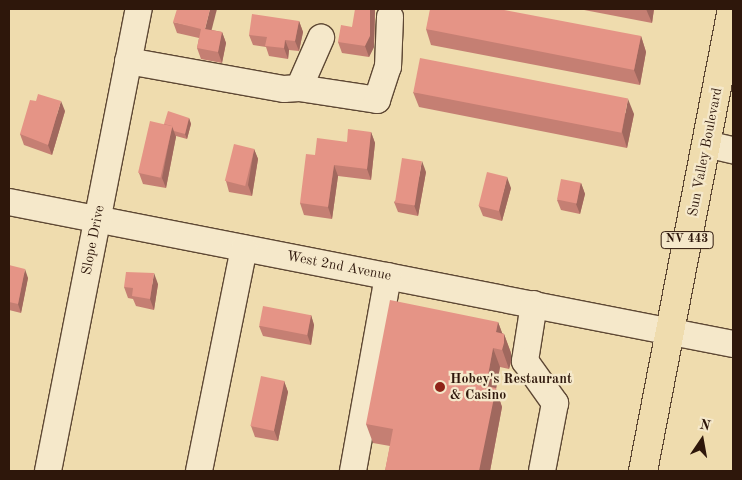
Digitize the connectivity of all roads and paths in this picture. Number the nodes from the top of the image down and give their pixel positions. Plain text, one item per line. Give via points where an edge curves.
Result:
1 (139, 9) edge
2 (732, 9) edge
3 (390, 17) dead end
4 (730, 37) edge
5 (321, 38) dead end
6 (128, 61) junction
7 (299, 88) junction
8 (706, 144) junction
9 (733, 150) edge
10 (9, 202) edge
11 (97, 219) junction
12 (244, 248) junction
13 (388, 276) junction
14 (534, 304) junction
15 (670, 331) junction
16 (733, 344) edge
17 (48, 471) edge
18 (199, 471) edge
19 (354, 471) edge
20 (542, 471) edge
21 (643, 471) edge

1 - 6 street, Slope Drive
2 - 4 main road, Sun Valley Boulevard / NV 443
3 - 7 street via 388,67 377,100
4 - 8 main road, Sun Valley Boulevard / NV 443
5 - 7 street
6 - 7 street via 284,89
6 - 11 street, Slope Drive
8 - 9 street
8 - 15 main road, Sun Valley Boulevard / NV 443
10 - 11 street, West 2nd Avenue
11 - 12 street, West 2nd Avenue
11 - 17 street, Slope Drive
12 - 13 street, West 2nd Avenue
12 - 18 street
13 - 14 street, West 2nd Avenue
13 - 19 street
14 - 15 street, West 2nd Avenue
14 - 20 street via 525,361 555,404
15 - 16 street, West 2nd Avenue
15 - 21 main road, Sun Valley Boulevard / NV 443

